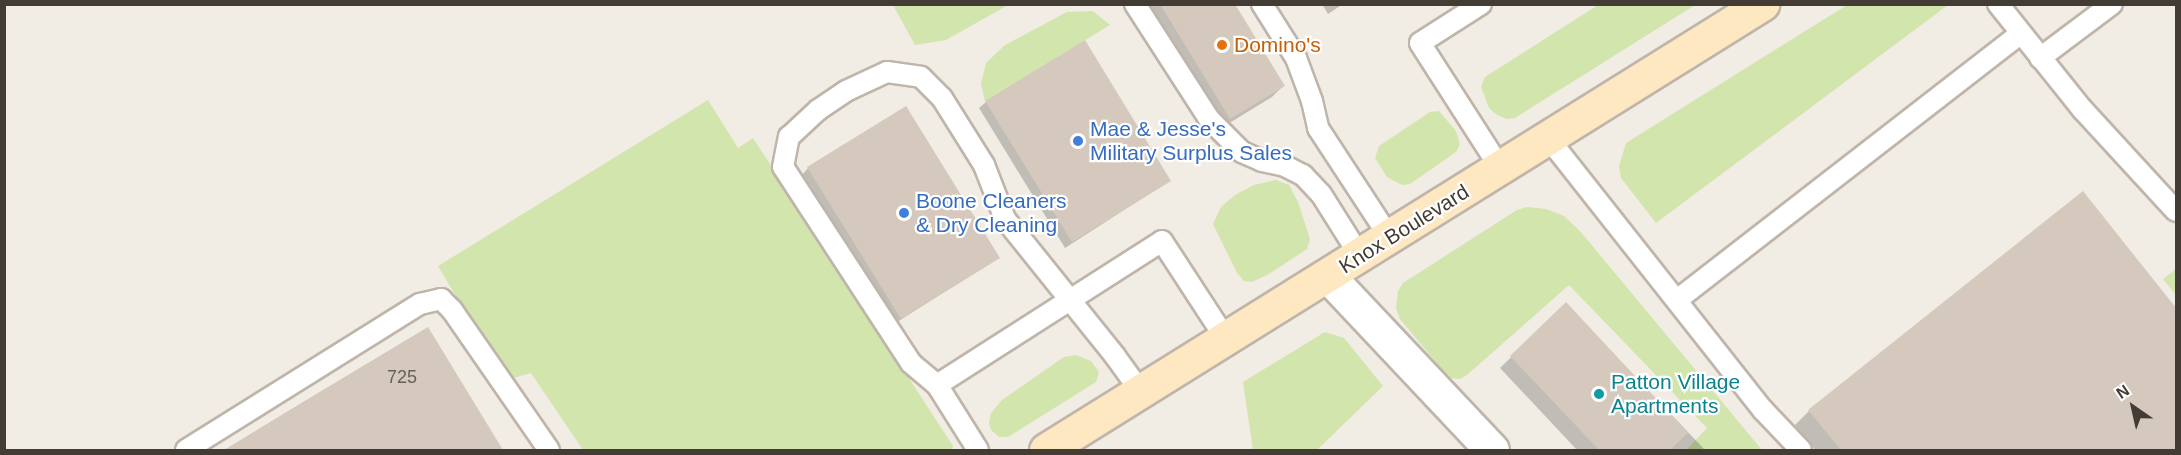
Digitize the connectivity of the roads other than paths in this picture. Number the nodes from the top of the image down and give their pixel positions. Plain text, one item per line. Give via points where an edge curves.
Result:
1 (1135, 4) edge
2 (1262, 4) edge
3 (1480, 4) edge
4 (1998, 4) edge
5 (2112, 4) edge
6 (1750, 8) edge
7 (2020, 34) junction
8 (2040, 58) junction
9 (1548, 138) junction
10 (1501, 169) junction
11 (2176, 211) edge
12 (1390, 238) junction
13 (1360, 256) junction
14 (1328, 276) junction
15 (1070, 300) junction
16 (1677, 300) junction
17 (1226, 339) junction
18 (937, 385) junction
19 (1141, 392) junction
20 (186, 450) edge
21 (549, 450) edge
22 (978, 450) edge
23 (1046, 450) edge
24 (1492, 450) edge
25 (1801, 450) edge

1 - 13 lane via 1209,119 1242,152 1303,175 1321,194
2 - 12 lane via 1296,58 1318,128
3 - 10 lane via 1420,43
4 - 7 lane
5 - 8 lane
6 - 9 main road, Knox Boulevard
7 - 8 lane
7 - 16 lane
8 - 11 lane
9 - 10 main road, Knox Boulevard
9 - 16 lane
10 - 12 main road, Knox Boulevard
12 - 13 main road, Knox Boulevard
13 - 14 main road, Knox Boulevard
14 - 17 main road, Knox Boulevard
14 - 24 street
15 - 17 lane via 1162,241
15 - 18 lane
15 - 18 lane via 1005,219 984,165 942,98 921,77 887,72 846,90 789,137 783,167 911,363
15 - 19 lane
16 - 25 lane via 1763,410
17 - 19 main road, Knox Boulevard
18 - 22 lane
19 - 23 main road, Knox Boulevard
20 - 21 lane via 420,304 441,299 452,309

